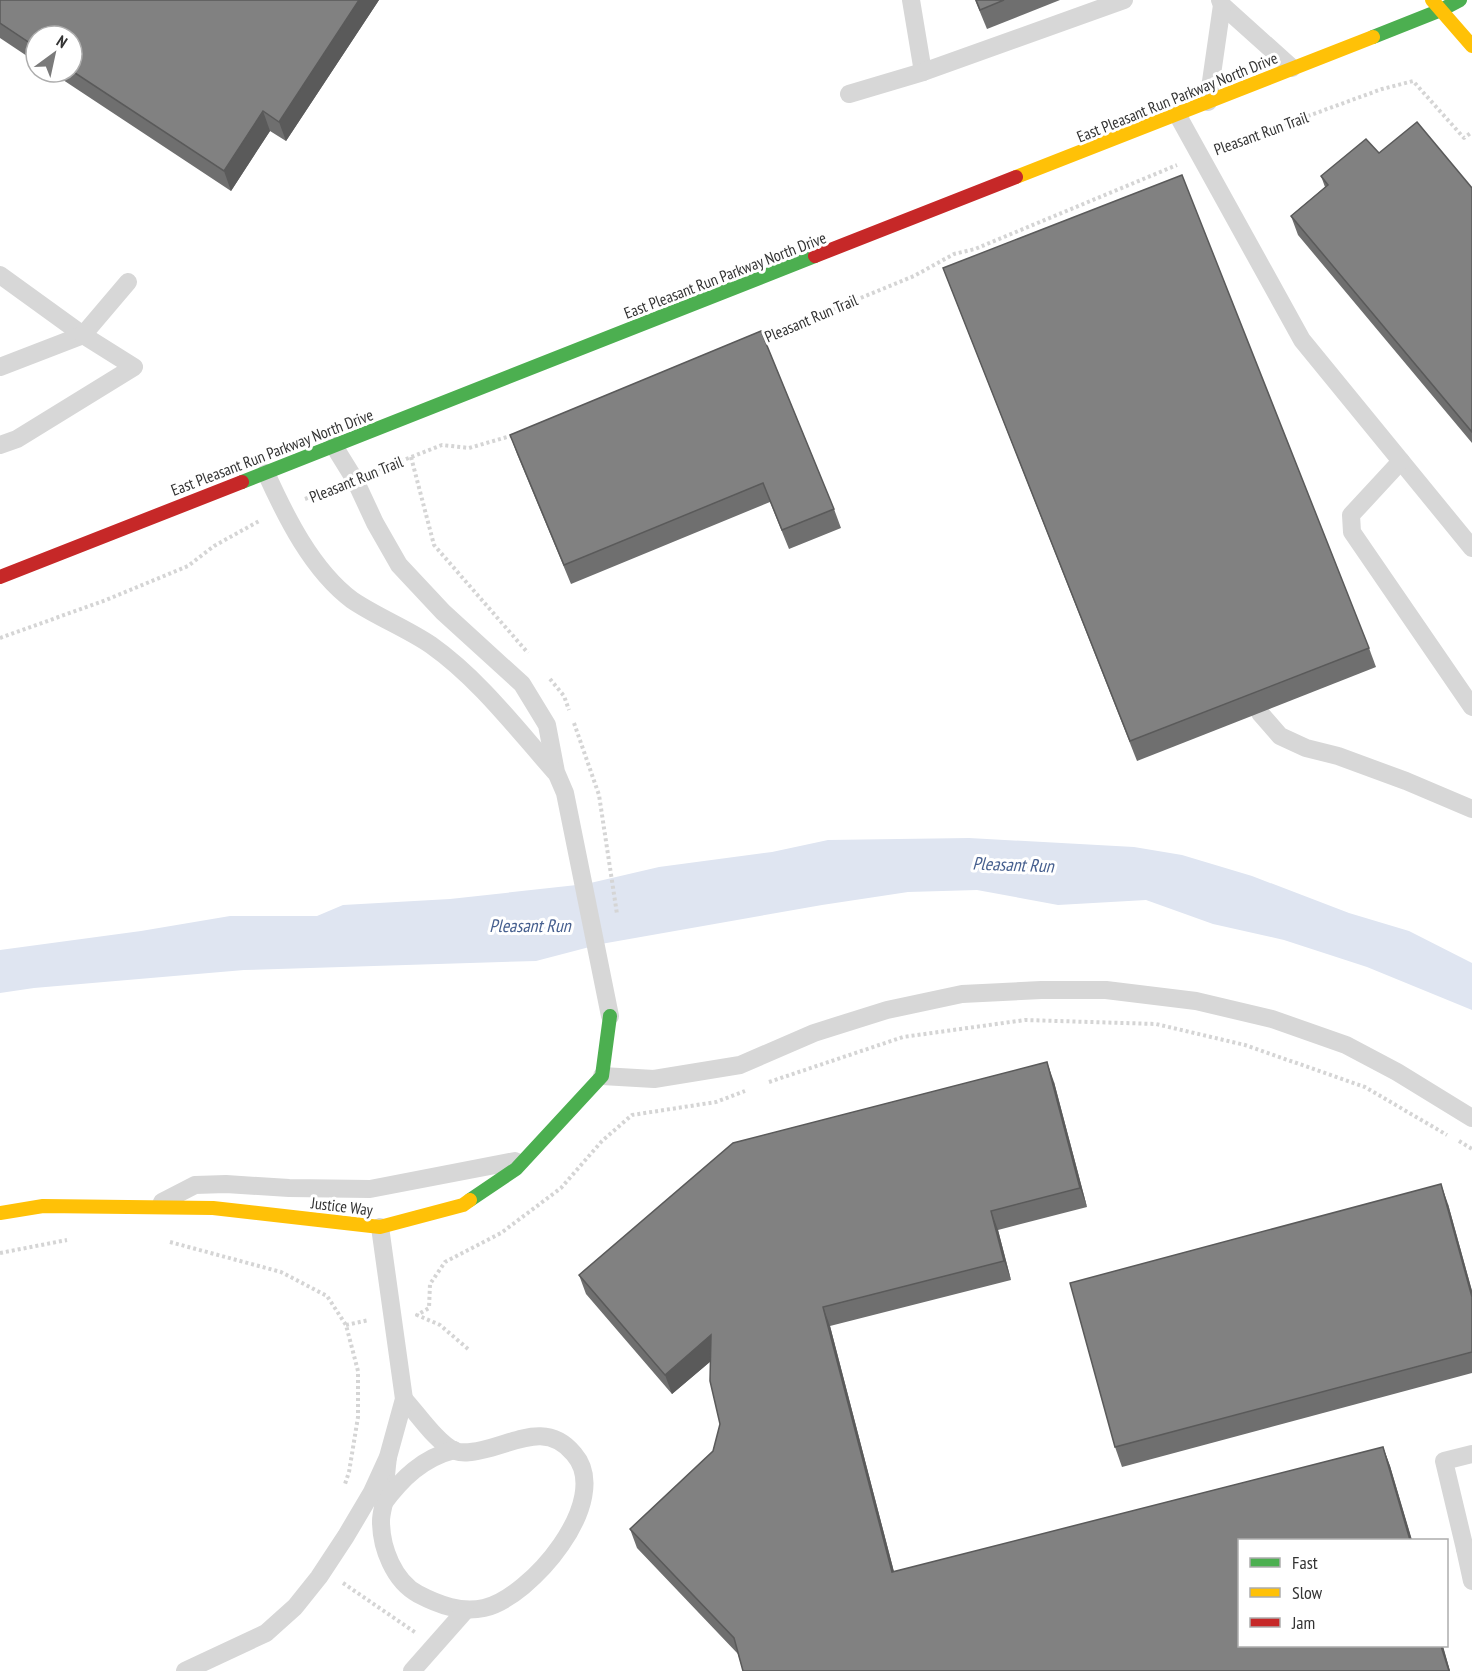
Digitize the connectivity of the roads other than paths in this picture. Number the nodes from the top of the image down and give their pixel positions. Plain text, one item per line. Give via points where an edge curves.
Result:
1 (911, 0) edge
2 (926, 0) edge
3 (1124, 0) edge
4 (1460, 0) edge
5 (1221, 3) edge
6 (1436, 5) edge
7 (915, 22) junction
8 (1472, 46) edge
9 (1292, 68) junction
10 (923, 72) junction
11 (849, 94) dead end
12 (1208, 102) junction
13 (1177, 114) junction
14 (0, 275) edge
15 (129, 282) dead end
16 (83, 335) junction
17 (0, 367) edge
18 (0, 445) edge
19 (334, 446) junction
20 (1401, 461) junction
21 (266, 473) junction
22 (1472, 548) edge
23 (0, 577) edge
24 (1472, 707) edge
25 (1260, 713) edge
26 (556, 772) junction
27 (1472, 809) edge
28 (610, 1016) joint
29 (602, 1076) junction
30 (1472, 1118) edge
31 (525, 1159) junction
32 (151, 1207) junction
33 (0, 1213) edge
34 (380, 1227) junction
35 (404, 1399) junction
36 (454, 1450) junction
37 (1472, 1454) edge
38 (388, 1457) junction
39 (384, 1504) junction
40 (1468, 1548) edge
41 (1472, 1581) edge
42 (465, 1611) junction
43 (185, 1671) edge
44 (412, 1671) edge

1 - 7 lane
2 - 7 lane
3 - 10 lane
4 - 6 street, East Pleasant Run Parkway North Drive
5 - 9 lane
5 - 12 lane
6 - 8 street
6 - 9 street, East Pleasant Run Parkway North Drive
7 - 10 lane
9 - 12 street, East Pleasant Run Parkway North Drive
10 - 11 lane
12 - 13 street, East Pleasant Run Parkway North Drive
13 - 19 street, East Pleasant Run Parkway North Drive
13 - 20 lane via 1302,340
14 - 16 lane
15 - 16 lane
16 - 17 lane
16 - 18 lane via 134,367 17,439
19 - 21 street, East Pleasant Run Parkway North Drive
19 - 26 lane via 399,565 443,612 522,684 547,725
20 - 22 lane
20 - 24 lane via 1351,515 1352,532
21 - 23 street, East Pleasant Run Parkway North Drive
21 - 26 lane via 313,561 351,599 430,645 472,680
25 - 27 lane via 1280,736 1306,748 1338,756
26 - 28 lane via 565,793
28 - 29 street
29 - 30 lane via 654,1079 741,1065 824,1029 962,994 1106,990 1196,1001 1272,1019 1346,1045
29 - 31 street, Justice Way
31 - 32 lane via 370,1189 195,1185
31 - 34 street, Justice Way via 463,1205
32 - 33 street, Justice Way via 42,1206
32 - 34 street, Justice Way via 213,1208
34 - 35 lane
35 - 36 lane
35 - 38 lane
36 - 39 lane via 414,1469
36 - 42 lane via 468,1453 546,1435 576,1455 585,1488 570,1531 537,1573 504,1600
37 - 40 lane via 1444,1461
38 - 39 lane
38 - 43 lane via 346,1536 296,1607 266,1633
39 - 42 lane via 381,1521 386,1549 392,1568 403,1583 430,1600
40 - 41 lane
42 - 44 lane

